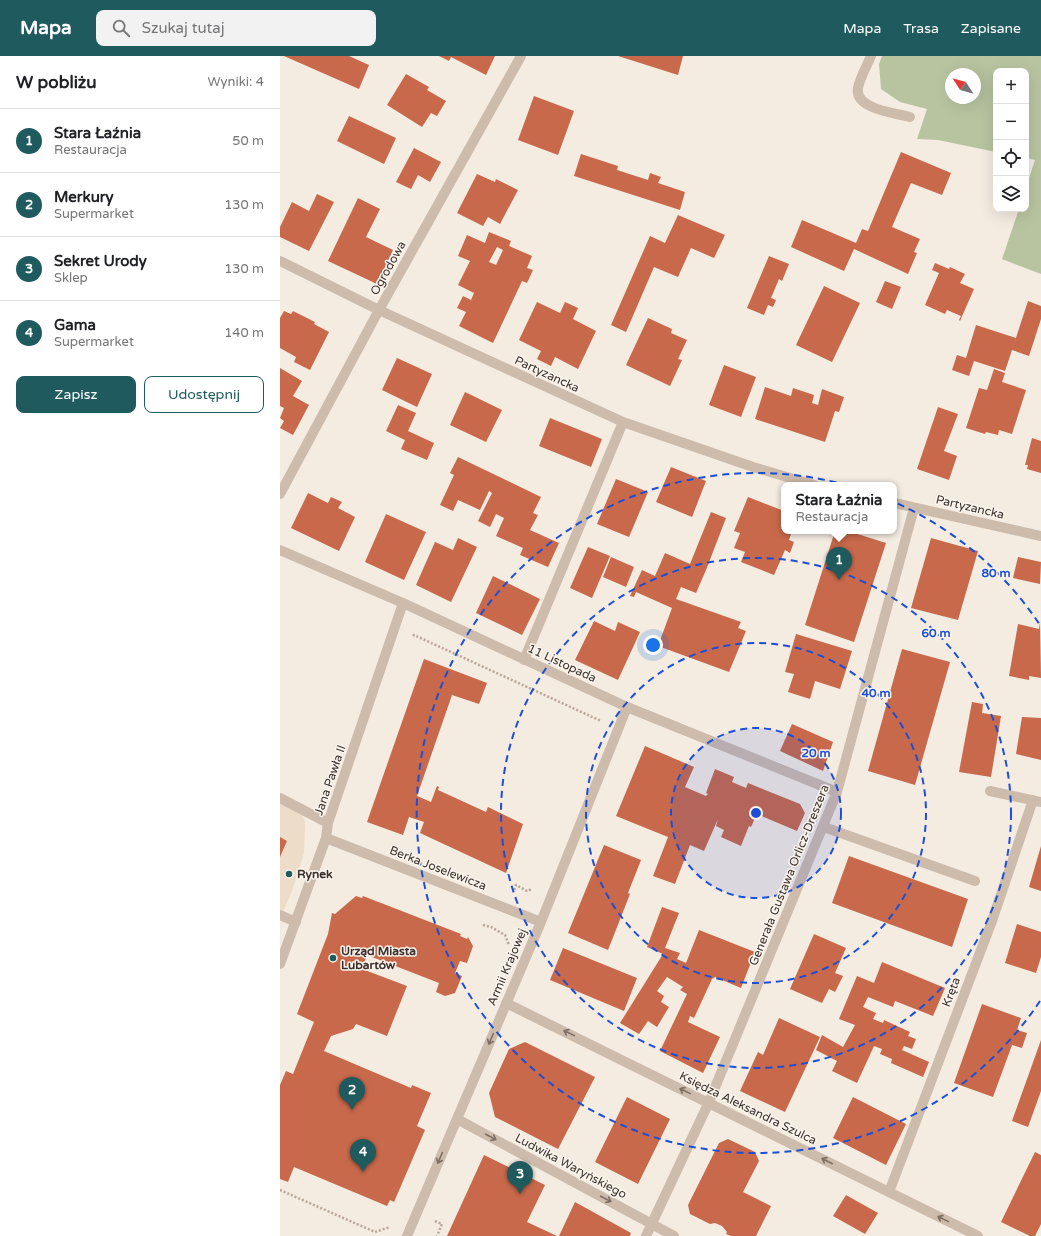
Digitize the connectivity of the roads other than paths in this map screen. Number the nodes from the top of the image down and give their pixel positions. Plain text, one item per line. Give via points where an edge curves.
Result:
1 (521, 56) edge
2 (871, 56) edge
3 (910, 117) dead end
4 (280, 261) edge
5 (379, 310) junction
6 (623, 422) junction
7 (804, 482) edge
8 (280, 494) edge
9 (897, 504) edge
10 (914, 508) junction
11 (1041, 536) edge
12 (280, 550) edge
13 (403, 603) junction
14 (524, 660) junction
15 (628, 707) junction
16 (990, 791) dead end
17 (837, 792) junction
18 (280, 798) edge
19 (1037, 801) edge
20 (328, 823) junction
21 (824, 827) junction
22 (326, 838) junction
23 (974, 881) dead end
24 (280, 914) edge
25 (296, 922) junction
26 (541, 922) junction
27 (280, 964) edge
28 (506, 1003) junction
29 (709, 1102) junction
30 (457, 1119) junction
31 (889, 1192) junction
32 (651, 1223) junction
33 (408, 1236) edge
34 (646, 1236) edge
35 (674, 1236) edge
36 (978, 1236) edge

1 - 5 street, Ogrodowa
2 - 3 street via 858,89 860,99 869,106
4 - 5 street, Partyzancka
5 - 6 street, Partyzancka
5 - 8 street, Ogrodowa
6 - 7 street, Partyzancka
6 - 14 street
9 - 10 street, Partyzancka
10 - 11 street, Partyzancka
10 - 17 street, Generała Gustawa Orlicz-Dreszera
12 - 13 street, 11 Listopada
13 - 14 street, 11 Listopada
13 - 20 street, Jana Pawła II
14 - 15 street, 11 Listopada
15 - 17 street, 11 Listopada
15 - 26 street, Armii Krajowej
16 - 19 street
17 - 21 street, Generała Gustawa Orlicz-Dreszera
18 - 20 street
19 - 31 street, Kręta
20 - 22 street, Jana Pawła II
21 - 23 street
21 - 29 street, Generała Gustawa Orlicz-Dreszera
22 - 25 street, Jana Pawła II
22 - 26 street, Berka Joselewicza
24 - 25 street
25 - 27 street, Jana Pawła II
26 - 28 street, Armii Krajowej
29 -> 28 street, Księdza Aleksandra Szulca
28 -> 30 street, Armii Krajowej
31 -> 29 street, Księdza Aleksandra Szulca
29 - 32 street, Generała Gustawa Orlicz-Dreszera
30 -> 32 street, Ludwika Waryńskiego
30 -> 33 street, Armii Krajowej
36 -> 31 street, Księdza Aleksandra Szulca
32 - 34 street, Generała Gustawa Orlicz-Dreszera
32 - 35 street, Ludwika Waryńskiego

